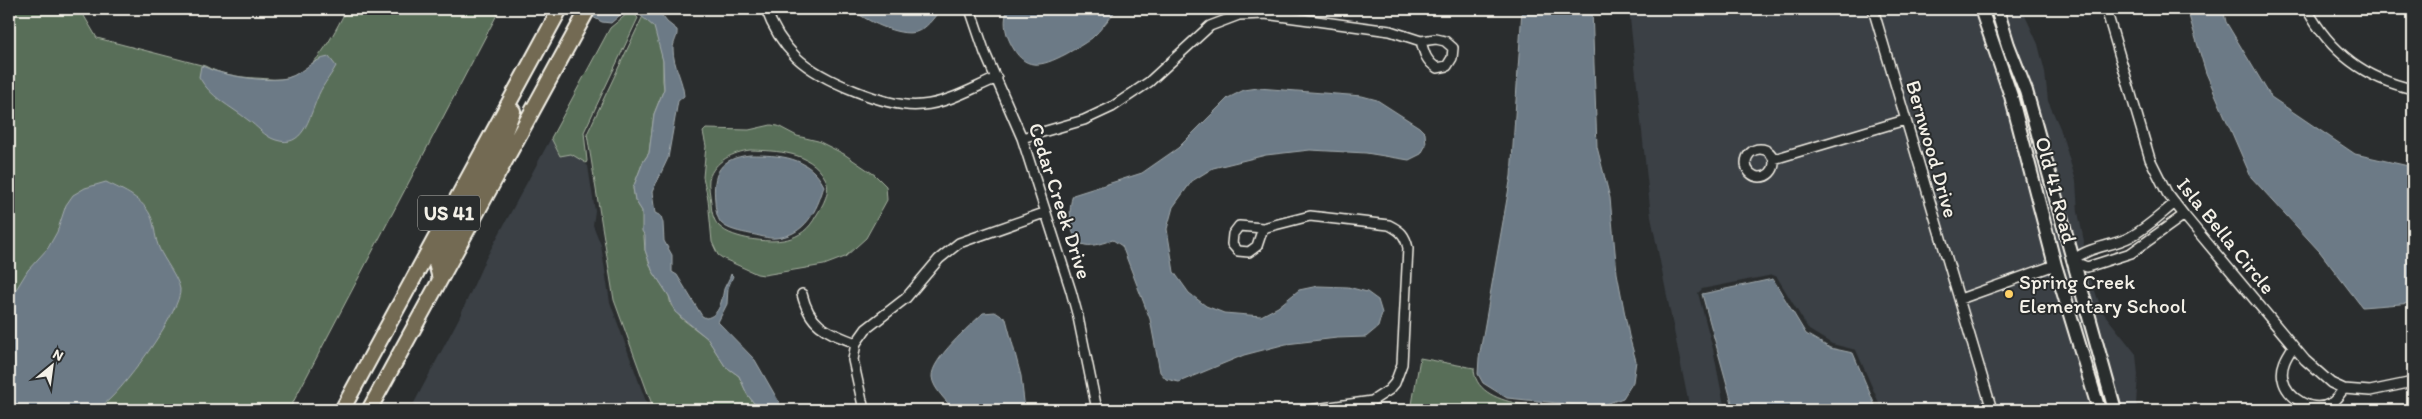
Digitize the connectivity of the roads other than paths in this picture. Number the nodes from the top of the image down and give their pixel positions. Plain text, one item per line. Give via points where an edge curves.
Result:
1 (588, 9) edge
2 (766, 9) edge
3 (970, 9) edge
4 (1873, 9) edge
5 (1981, 9) edge
6 (1997, 9) edge
7 (2106, 9) edge
8 (2307, 9) edge
9 (558, 13) edge
10 (1422, 41) dead end
11 (530, 66) junction
12 (997, 78) junction
13 (2413, 89) edge
14 (1905, 120) junction
15 (1022, 138) junction
16 (1774, 159) dead end
17 (2175, 203) junction
18 (1044, 212) junction
19 (2184, 215) junction
20 (1263, 228) dead end
21 (2072, 260) junction
22 (2055, 265) junction
23 (440, 279) junction
24 (802, 294) dead end
25 (1960, 299) junction
26 (856, 343) junction
27 (2293, 347) junction
28 (2413, 382) edge
29 (2344, 389) junction
30 (342, 410) edge
31 (368, 410) edge
32 (864, 410) edge
33 (1097, 410) edge
34 (1309, 410) edge
35 (1992, 410) edge
36 (2099, 410) edge
37 (2115, 410) edge

1 - 23 main road, US 41
2 - 12 street via 782,40 805,64 887,102 911,106 934,103
3 - 12 street, Cedar Creek Drive
4 - 14 street, Bernwood Drive
5 - 22 street, Old 41 Road via 2011,96
6 - 21 street, Old 41 Road via 2026,91
7 - 17 street, Isla Bella Circle via 2150,160
8 - 13 street via 2328,40 2354,65 2388,83
9 - 11 main road, US 41
10 - 15 street via 1380,30 1265,14 1239,15 1210,26 1149,82 1112,107 1084,120
11 - 23 main road via 502,140 436,263
11 - 30 main road, US 41
12 - 15 street, Cedar Creek Drive
14 - 16 street
14 - 25 street, Bernwood Drive
15 - 18 street, Cedar Creek Drive
17 - 19 street, Isla Bella Circle
17 - 21 street via 2129,238 2082,252
18 - 26 street via 959,243 939,259 906,298 866,329
18 - 33 street, Cedar Creek Drive via 1078,317
19 - 21 street via 2131,253 2087,267
19 - 27 street, Isla Bella Circle
20 - 34 street via 1321,216 1390,225 1406,237 1402,364 1395,383 1372,402
21 - 22 street
21 - 37 street, Old 41 Road
22 - 25 street
22 - 36 street, Old 41 Road
23 - 31 main road, US 41
24 - 26 street via 804,306 821,328
25 - 35 street, Bernwood Drive
26 - 32 street via 853,360
27 - 29 street, Isla Bella Circle via 2317,373
27 - 29 street via 2282,379 2290,395 2305,404 2320,406 2332,403
28 - 29 street, Isla Bella Circle via 2370,391

